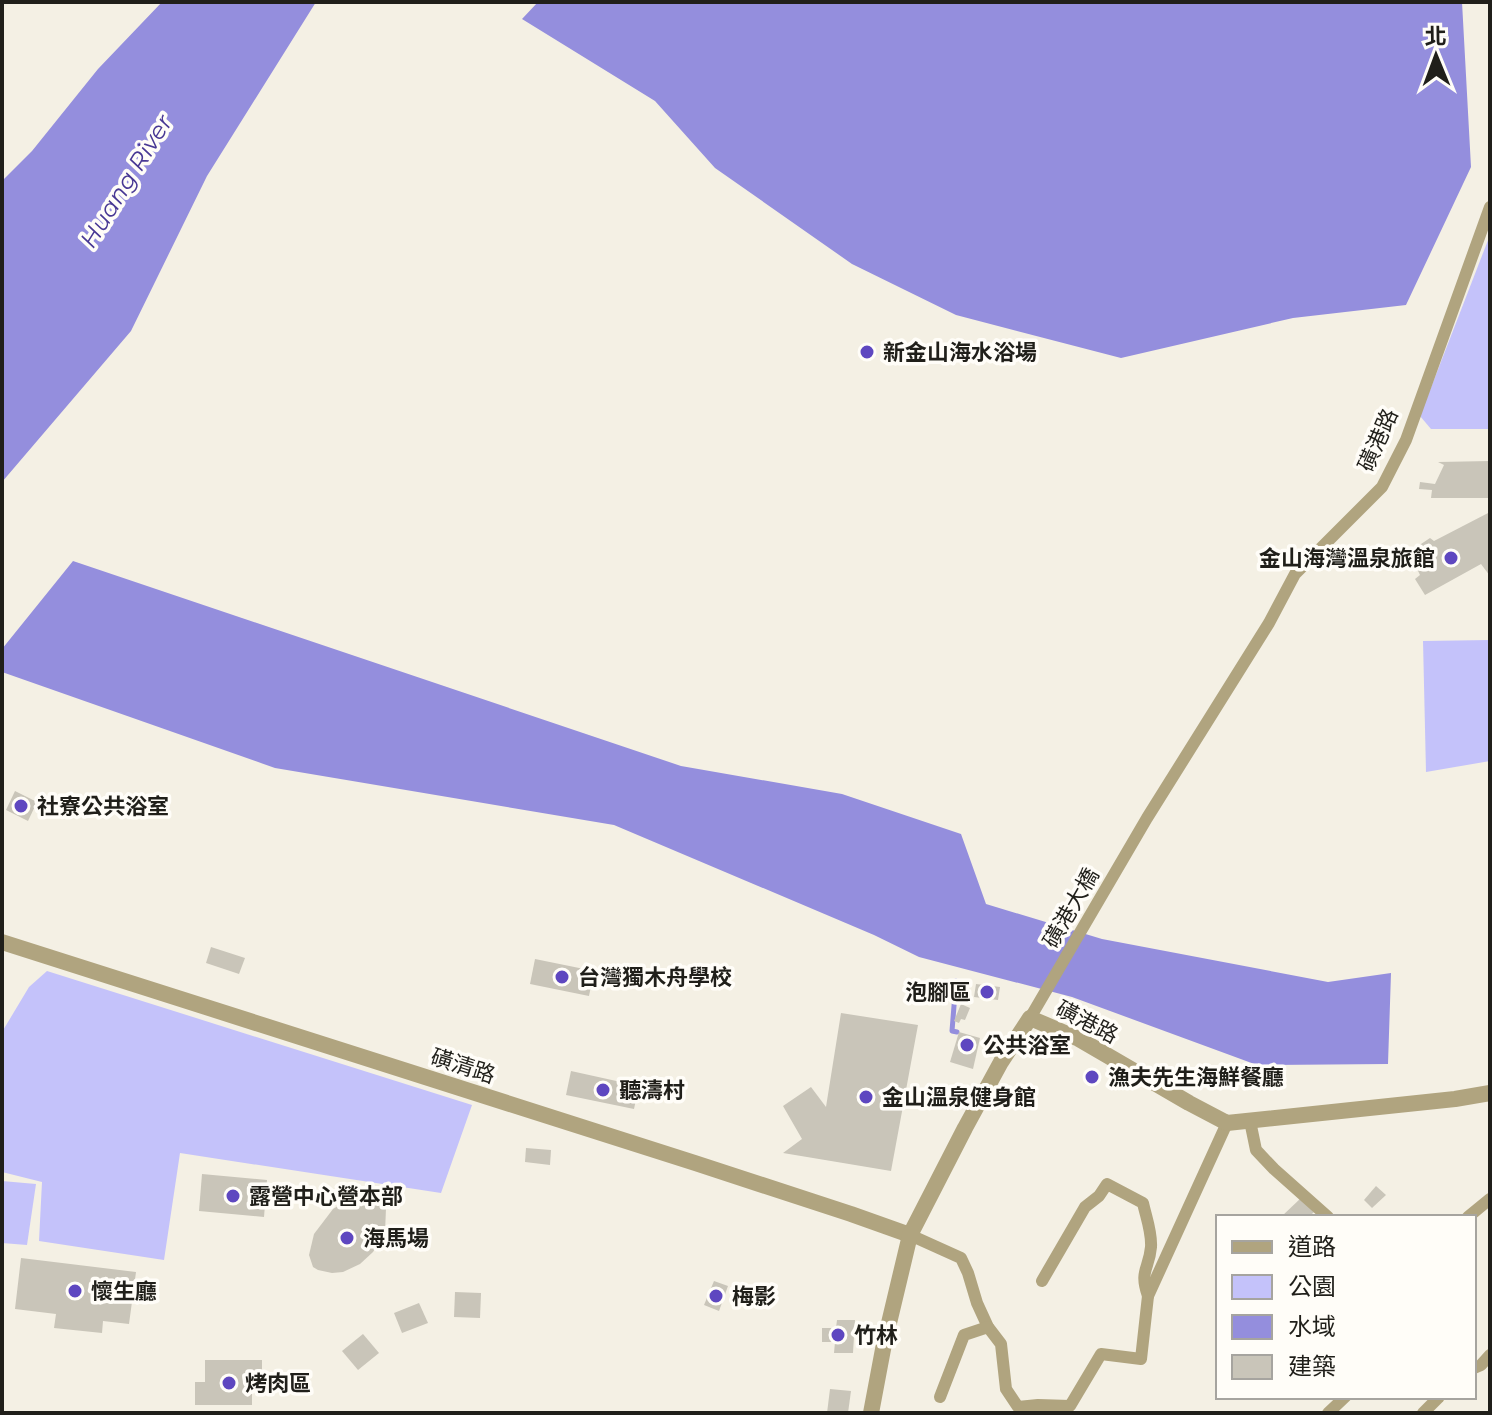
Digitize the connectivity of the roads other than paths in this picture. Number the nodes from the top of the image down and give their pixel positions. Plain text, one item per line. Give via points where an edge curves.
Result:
1 (1490, 207) edge
2 (1147, 818) joint
3 (2, 942) edge
4 (1030, 1018) junction
5 (1490, 1093) edge
6 (1250, 1121) junction
7 (1227, 1123) junction
8 (1490, 1199) edge
9 (1326, 1215) edge
10 (1470, 1215) edge
11 (910, 1235) junction
12 (1042, 1281) dead end
13 (1148, 1296) junction
14 (988, 1327) junction
15 (940, 1397) dead end
16 (1343, 1399) edge
17 (871, 1413) edge
18 (1328, 1413) edge

1 - 2 street, 磺港路 via 1406,440 1382,487 1295,574
2 - 4 street, 磺港大橋
3 - 11 street, 磺清路
4 - 7 street, 磺港路 via 1079,1039
4 - 11 street, 磺港路
5 - 6 street
6 - 7 street
6 - 9 street via 1256,1150
7 - 13 street
8 - 10 street
11 - 14 street via 961,1258
11 - 17 street, 磺港路
12 - 13 street via 1085,1207 1107,1184 1143,1203 1151,1247 1142,1280
13 - 14 street via 1141,1359 1101,1354 1070,1406 1018,1407 1006,1389 1001,1344
14 - 15 street via 964,1335
16 - 18 street

